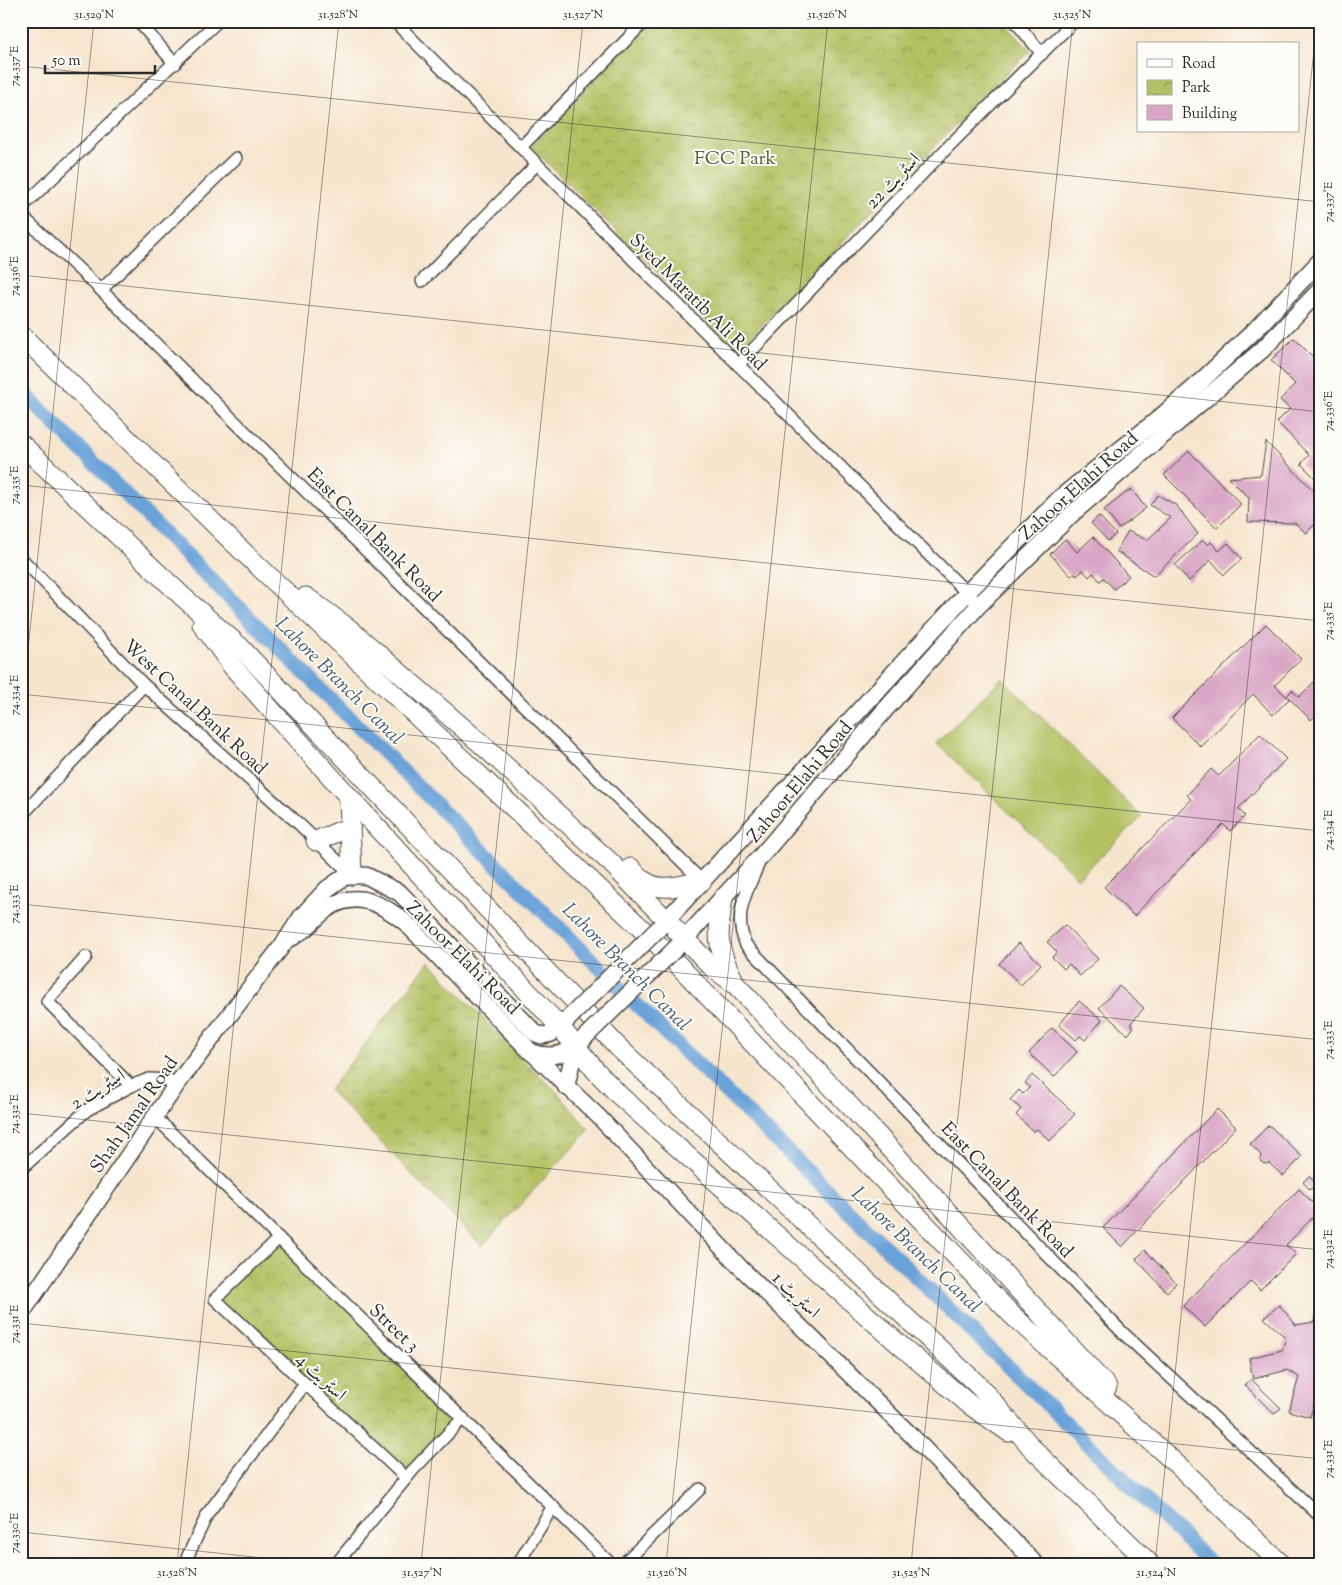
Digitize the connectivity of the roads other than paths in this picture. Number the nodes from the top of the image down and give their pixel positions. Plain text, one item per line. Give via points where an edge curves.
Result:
1 (138, 21) edge
2 (218, 21) edge
3 (394, 21) edge
4 (645, 21) edge
5 (1015, 21) edge
6 (1074, 21) edge
7 (1042, 54) junction
8 (175, 64) junction
9 (521, 147) junction
10 (236, 158) dead end
11 (537, 164) junction
12 (21, 208) edge
13 (21, 215) edge
14 (1321, 260) edge
15 (422, 281) dead end
16 (1321, 289) edge
17 (101, 290) junction
18 (21, 335) edge
19 (738, 365) junction
20 (21, 444) edge
21 (237, 546) junction
22 (21, 558) edge
23 (967, 593) junction
24 (183, 597) junction
25 (980, 605) junction
26 (144, 685) junction
27 (349, 797) junction
28 (21, 816) edge
29 (350, 827) junction
30 (316, 840) junction
31 (762, 855) junction
32 (611, 863) junction
33 (352, 875) junction
34 (702, 881) junction
35 (723, 898) junction
36 (663, 923) junction
37 (285, 942) junction
38 (681, 942) junction
39 (86, 956) dead end
40 (735, 984) junction
41 (563, 1024) junction
42 (580, 1042) junction
43 (531, 1052) junction
44 (176, 1084) junction
45 (131, 1086) junction
46 (566, 1087) junction
47 (154, 1116) junction
48 (21, 1169) edge
49 (279, 1238) junction
50 (21, 1314) edge
51 (305, 1384) junction
52 (463, 1418) junction
53 (1032, 1448) junction
54 (1184, 1471) junction
55 (406, 1478) junction
56 (700, 1489) dead end
57 (553, 1506) junction
58 (1321, 1517) edge
59 (184, 1564) edge
60 (336, 1564) edge
61 (518, 1564) edge
62 (611, 1564) edge
63 (622, 1564) edge
64 (1036, 1564) edge
65 (1150, 1564) edge
66 (1281, 1564) edge

1 - 8 street
2 - 8 street
3 - 9 street, Syed Maratib Ali Road
4 - 9 street
5 - 7 street
6 - 7 street, اسٹریٹ 22
7 - 19 street, اسٹریٹ 22
8 - 12 street
9 - 11 street, Syed Maratib Ali Road
10 - 17 street
11 - 15 street
11 - 19 street, Syed Maratib Ali Road
13 - 17 street, East Canal Bank Road
14 - 23 main road, Zahoor Elahi Road via 1214,369 1060,498
16 - 25 main road, Zahoor Elahi Road via 1263,349 1073,513
17 - 34 street, East Canal Bank Road
18 - 21 highway
19 - 23 street, Syed Maratib Ali Road
20 - 24 highway
21 - 32 highway via 348,628
21 - 54 highway via 664,950 1012,1315
22 - 26 street, West Canal Bank Road
23 - 25 street, Syed Maratib Ali Road
23 - 34 main road, Zahoor Elahi Road
24 - 27 highway via 232,666
24 - 53 highway via 240,647 619,1048 980,1387
25 - 31 main road, Zahoor Elahi Road
26 - 28 street
26 - 30 street, West Canal Bank Road
27 - 29 highway
27 - 41 highway
29 - 30 highway
29 - 33 highway
30 - 33 street, West Canal Bank Road
31 - 35 main road, Zahoor Elahi Road
31 - 58 street, East Canal Bank Road via 740,910 741,934 746,945 1123,1333
32 - 34 highway via 628,866 646,882 665,888
32 - 36 highway
33 - 37 main road via 337,881 316,899
33 - 41 main road via 377,880 408,899 535,1033 547,1035
34 - 36 main road, Zahoor Elahi Road
35 - 38 main road, Zahoor Elahi Road
35 - 40 highway via 719,947
36 - 38 highway
36 - 41 main road, Zahoor Elahi Road, bridge
37 - 43 main road, Zahoor Elahi Road via 329,907 339,903 361,899 382,905 405,922
37 - 44 main road, Shah Jamal Road
38 - 40 highway
38 - 42 main road, Zahoor Elahi Road, bridge
39 - 45 street via 47,1001
40 - 54 highway
41 - 42 highway
42 - 43 main road, Zahoor Elahi Road via 564,1054 550,1056
42 - 46 main road
42 - 53 highway via 596,1071 627,1102 970,1405
43 - 46 street, اسٹریٹ 1
44 - 45 street, اسٹریٹ 2 via 169,1080 149,1079
44 - 47 main road, Shah Jamal Road
45 - 48 street, اسٹریٹ 2 via 87,1110
46 - 64 street, اسٹریٹ 1
47 - 49 street, Street 3
47 - 50 main road, Shah Jamal Road
49 - 51 street, اسٹریٹ 4 via 215,1299
49 - 52 street, Street 3
51 - 55 street, اسٹریٹ 4
51 - 59 street via 208,1514
52 - 55 street
52 - 57 street, Street 3
53 - 65 highway
54 - 66 highway
55 - 60 street
56 - 63 street
57 - 61 street
57 - 62 street, Street 3

